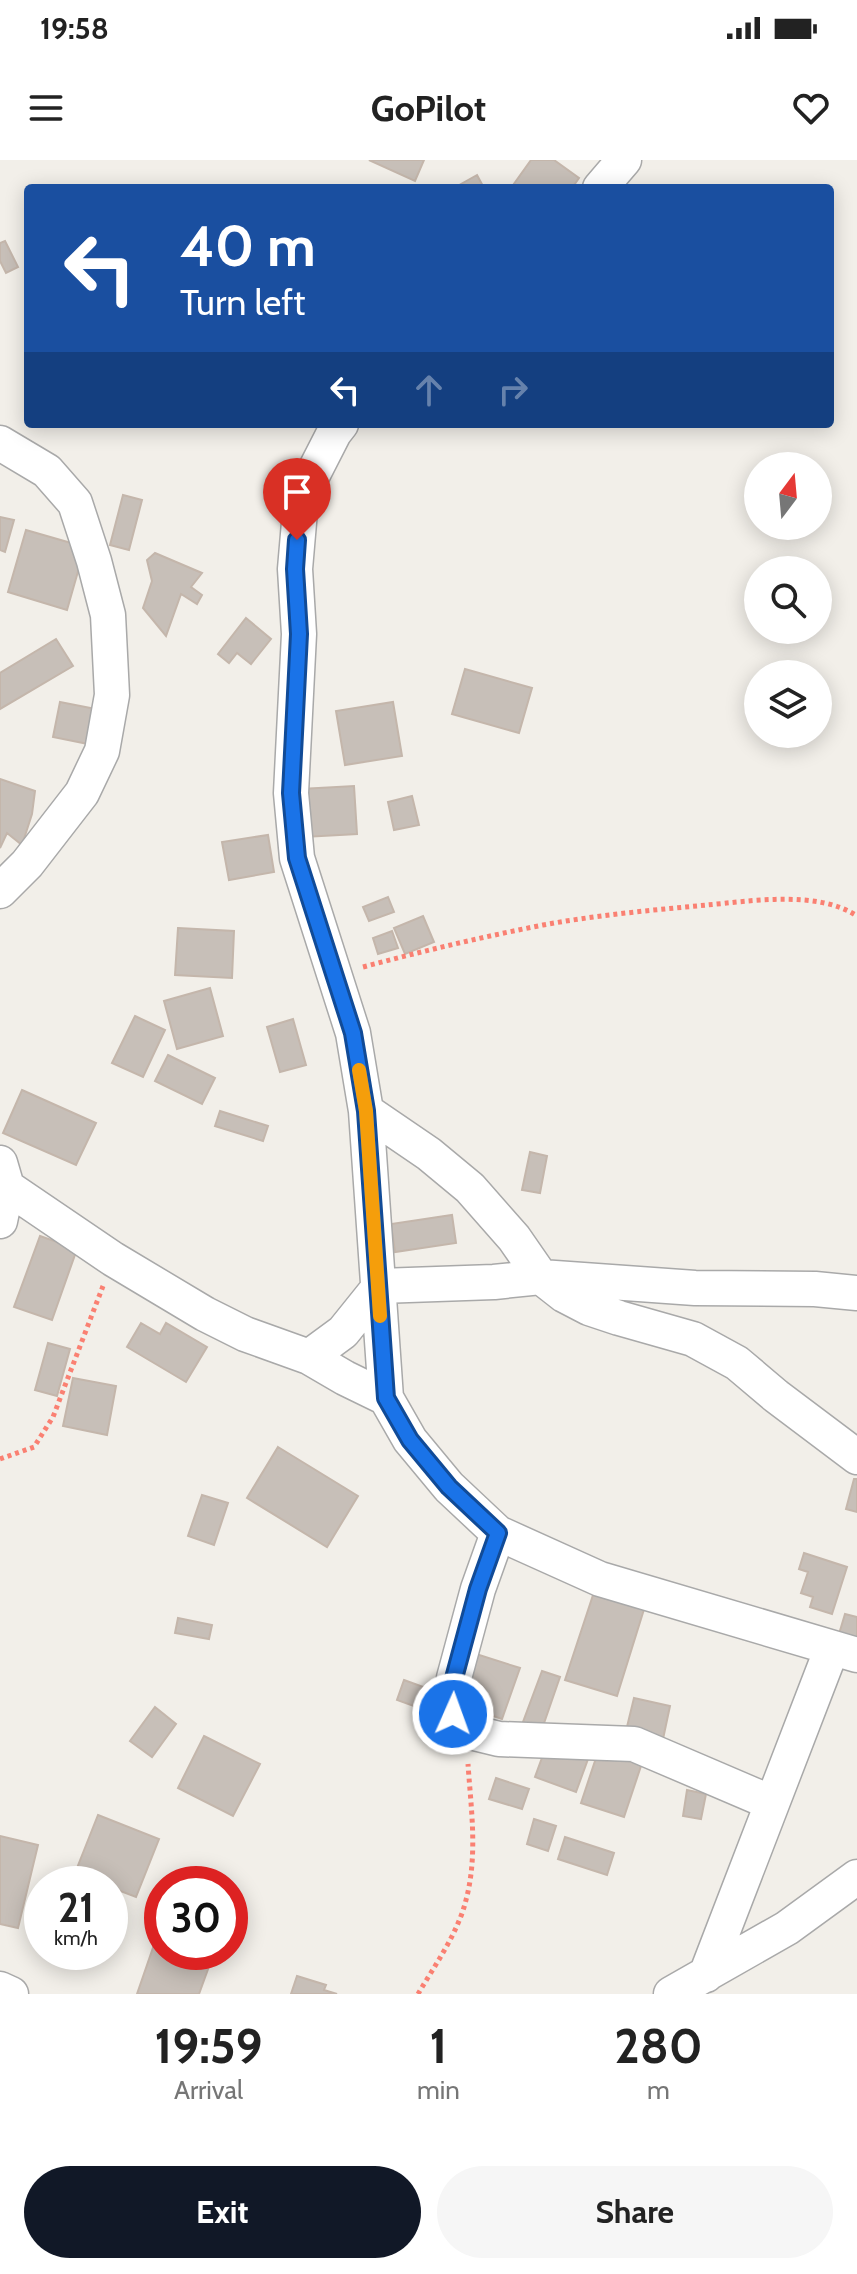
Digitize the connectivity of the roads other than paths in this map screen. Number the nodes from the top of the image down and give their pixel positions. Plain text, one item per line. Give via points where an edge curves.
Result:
1 (624, 160) edge
2 (603, 184) edge
3 (338, 428) edge
4 (0, 443) edge
5 (0, 891) edge
6 (366, 1111) junction
7 (4, 1175) edge
8 (0, 1221) edge
9 (541, 1277) junction
10 (380, 1286) junction
11 (857, 1293) edge
12 (309, 1357) junction
13 (386, 1398) junction
14 (857, 1457) edge
15 (498, 1533) junction
16 (844, 1651) edge
17 (772, 1803) junction
18 (857, 1877) edge
19 (706, 1975) junction
20 (0, 1989) edge
21 (11, 1994) edge
22 (671, 1994) edge

1 - 2 street
3 - 6 street via 300,511 291,793 297,858 353,1033
4 - 5 street via 47,471 75,503 108,615 112,695 102,751 82,793
6 - 9 street via 470,1188
6 - 10 street
7 - 8 street
7 - 12 street via 113,1259 205,1314
9 - 10 street
9 - 11 street
9 - 14 street via 589,1308 693,1339 737,1363
10 - 12 street via 343,1332
10 - 13 street
12 - 13 street
13 - 15 street via 410,1440
15 - 16 street via 600,1579
15 - 17 street via 454,1678 453,1714 466,1731 499,1739 634,1744
16 - 17 street
17 - 19 street
18 - 19 street via 787,1928
19 - 22 street
20 - 21 street

